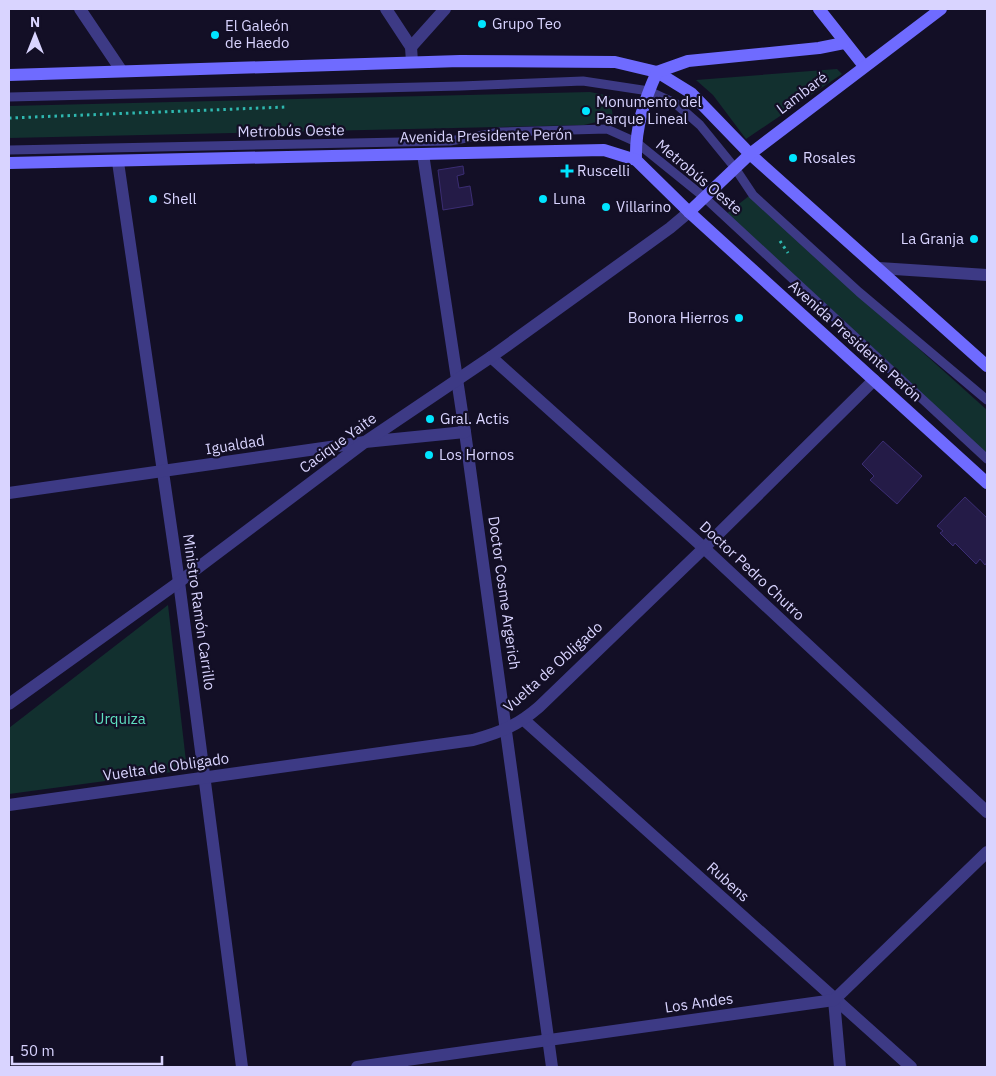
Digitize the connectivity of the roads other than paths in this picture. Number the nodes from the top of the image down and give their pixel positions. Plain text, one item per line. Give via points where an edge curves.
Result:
1 (80, 9) edge
2 (386, 9) edge
3 (445, 9) edge
4 (819, 9) edge
5 (941, 9) edge
6 (844, 43) junction
7 (411, 47) junction
8 (412, 62) junction
9 (864, 66) junction
10 (121, 70) junction
11 (657, 72) junction
12 (9, 75) edge
13 (648, 91) junction
14 (9, 97) edge
15 (636, 142) junction
16 (9, 150) edge
17 (423, 154) junction
18 (750, 154) junction
19 (636, 160) junction
20 (118, 162) junction
21 (9, 163) edge
22 (735, 168) junction
23 (704, 197) junction
24 (689, 212) junction
25 (879, 268) junction
26 (987, 275) edge
27 (491, 357) junction
28 (987, 366) edge
29 (457, 378) junction
30 (874, 380) junction
31 (987, 400) edge
32 (466, 432) junction
33 (365, 442) junction
34 (987, 459) edge
35 (162, 472) junction
36 (987, 482) edge
37 (9, 493) edge
38 (704, 548) junction
39 (179, 582) junction
40 (9, 704) edge
41 (524, 720) junction
42 (506, 730) junction
43 (206, 778) junction
44 (9, 804) edge
45 (987, 812) edge
46 (987, 852) edge
47 (834, 1000) junction
48 (548, 1042) junction
49 (242, 1067) edge
50 (357, 1067) edge
51 (552, 1067) edge
52 (840, 1067) edge
53 (911, 1067) edge

1 - 10 street
2 - 7 street
3 - 7 street
4 - 6 main road
5 - 9 main road, Lambaré
6 - 9 main road
6 - 11 main road via 688,61
7 - 8 street
8 - 10 main road
8 - 11 main road via 615,62
9 - 18 main road, Lambaré
10 - 12 main road
11 - 13 main road
11 - 18 main road via 690,93
13 - 14 lane, Metrobús Oeste via 583,81
13 - 15 main road
13 - 22 lane, Metrobús Oeste via 674,103 700,125
15 - 16 lane, Metrobús Oeste via 607,129 500,132 450,141
15 - 19 main road
15 - 23 lane, Metrobús Oeste
17 - 19 main road, Avenida Presidente Perón via 604,150
17 - 20 main road, Avenida Presidente Perón
17 - 29 street, Doctor Cosme Argerich
18 - 22 main road, Lambaré
18 - 25 main road
19 - 24 main road, Avenida Presidente Perón
20 - 21 main road, Avenida Presidente Perón
20 - 35 street, Ministro Ramón Carrillo
22 - 23 main road, Lambaré
22 - 31 lane, Metrobús Oeste via 753,195 859,292
23 - 24 main road, Lambaré
23 - 34 lane, Metrobús Oeste
24 - 27 street, Cacique Yaite
24 - 30 main road, Avenida Presidente Perón
25 - 26 street
25 - 28 main road
27 - 29 street, Cacique Yaite
27 - 38 street, Doctor Pedro Chutro
29 - 32 street, Doctor Cosme Argerich
29 - 33 street, Cacique Yaite
30 - 36 main road, Avenida Presidente Perón
30 - 38 street, Vuelta de Obligado
32 - 33 street, Igualdad
32 - 42 street, Doctor Cosme Argerich
33 - 35 street, Igualdad
33 - 39 street, Cacique Yaite
35 - 37 street, Igualdad
35 - 39 street, Ministro Ramón Carrillo
38 - 41 street, Vuelta de Obligado
38 - 45 street, Doctor Pedro Chutro
39 - 40 street, Cacique Yaite
39 - 43 street, Ministro Ramón Carrillo
41 - 42 street, Vuelta de Obligado
41 - 47 street, Rubens
42 - 43 street, Vuelta de Obligado via 474,740
42 - 48 street, Doctor Cosme Argerich
43 - 44 street, Vuelta de Obligado
43 - 49 street, Ministro Ramón Carrillo
46 - 47 street
47 - 48 street, Los Andes
47 - 52 street
47 - 53 street, Rubens
48 - 50 street, Los Andes
48 - 51 street, Doctor Cosme Argerich

